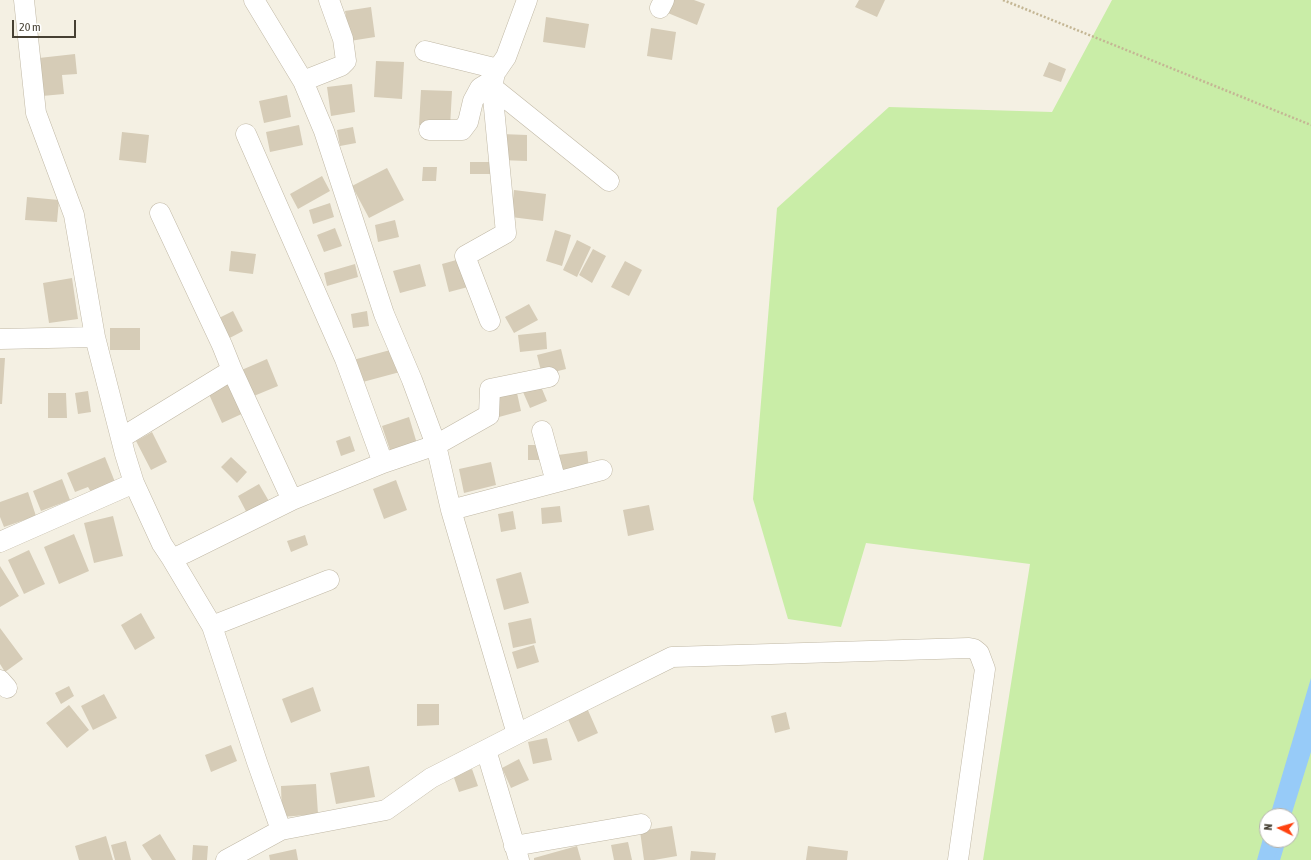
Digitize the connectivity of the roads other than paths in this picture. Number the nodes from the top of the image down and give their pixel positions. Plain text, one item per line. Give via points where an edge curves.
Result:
1 (24, 0) edge
2 (254, 0) edge
3 (329, 0) edge
4 (527, 0) edge
5 (425, 51) dead end
6 (494, 79) junction
7 (303, 81) junction
8 (429, 130) dead end
9 (246, 134) dead end
10 (609, 181) dead end
11 (160, 213) dead end
12 (490, 321) dead end
13 (95, 337) junction
14 (0, 339) edge
15 (232, 370) junction
16 (549, 377) dead end
17 (542, 430) dead end
18 (121, 438) junction
19 (436, 444) junction
20 (383, 463) junction
21 (602, 470) dead end
22 (556, 482) junction
23 (134, 483) junction
24 (292, 500) junction
25 (451, 510) junction
26 (0, 542) edge
27 (172, 559) junction
28 (329, 580) dead end
29 (212, 626) junction
30 (517, 734) junction
31 (486, 750) junction
32 (640, 824) dead end
33 (281, 830) junction
34 (517, 853) edge
35 (226, 860) edge
36 (958, 860) edge

1 - 13 street via 36,113 74,215
2 - 7 street
3 - 7 street via 343,39 346,61 341,66
4 - 6 street via 506,57
5 - 6 street
6 - 8 street via 480,88 473,101 468,122 462,130
6 - 10 street
6 - 12 street via 506,233 465,256
7 - 19 street via 324,131 384,314
9 - 20 street via 345,359
11 - 15 street
13 - 14 street
13 - 18 street
15 - 18 street
15 - 24 street
16 - 19 street via 490,389 489,415
17 - 22 street
18 - 23 street
19 - 20 street
19 - 25 street
20 - 24 street
21 - 22 street
22 - 25 street
23 - 26 street
23 - 27 street via 162,544
24 - 27 street
25 - 30 street
27 - 29 street
28 - 29 street
29 - 33 street
30 - 31 street
30 - 36 street via 672,657 974,649 980,653 984,668
31 - 33 street via 431,778 386,810
31 - 34 street
32 - 34 street
33 - 35 street

